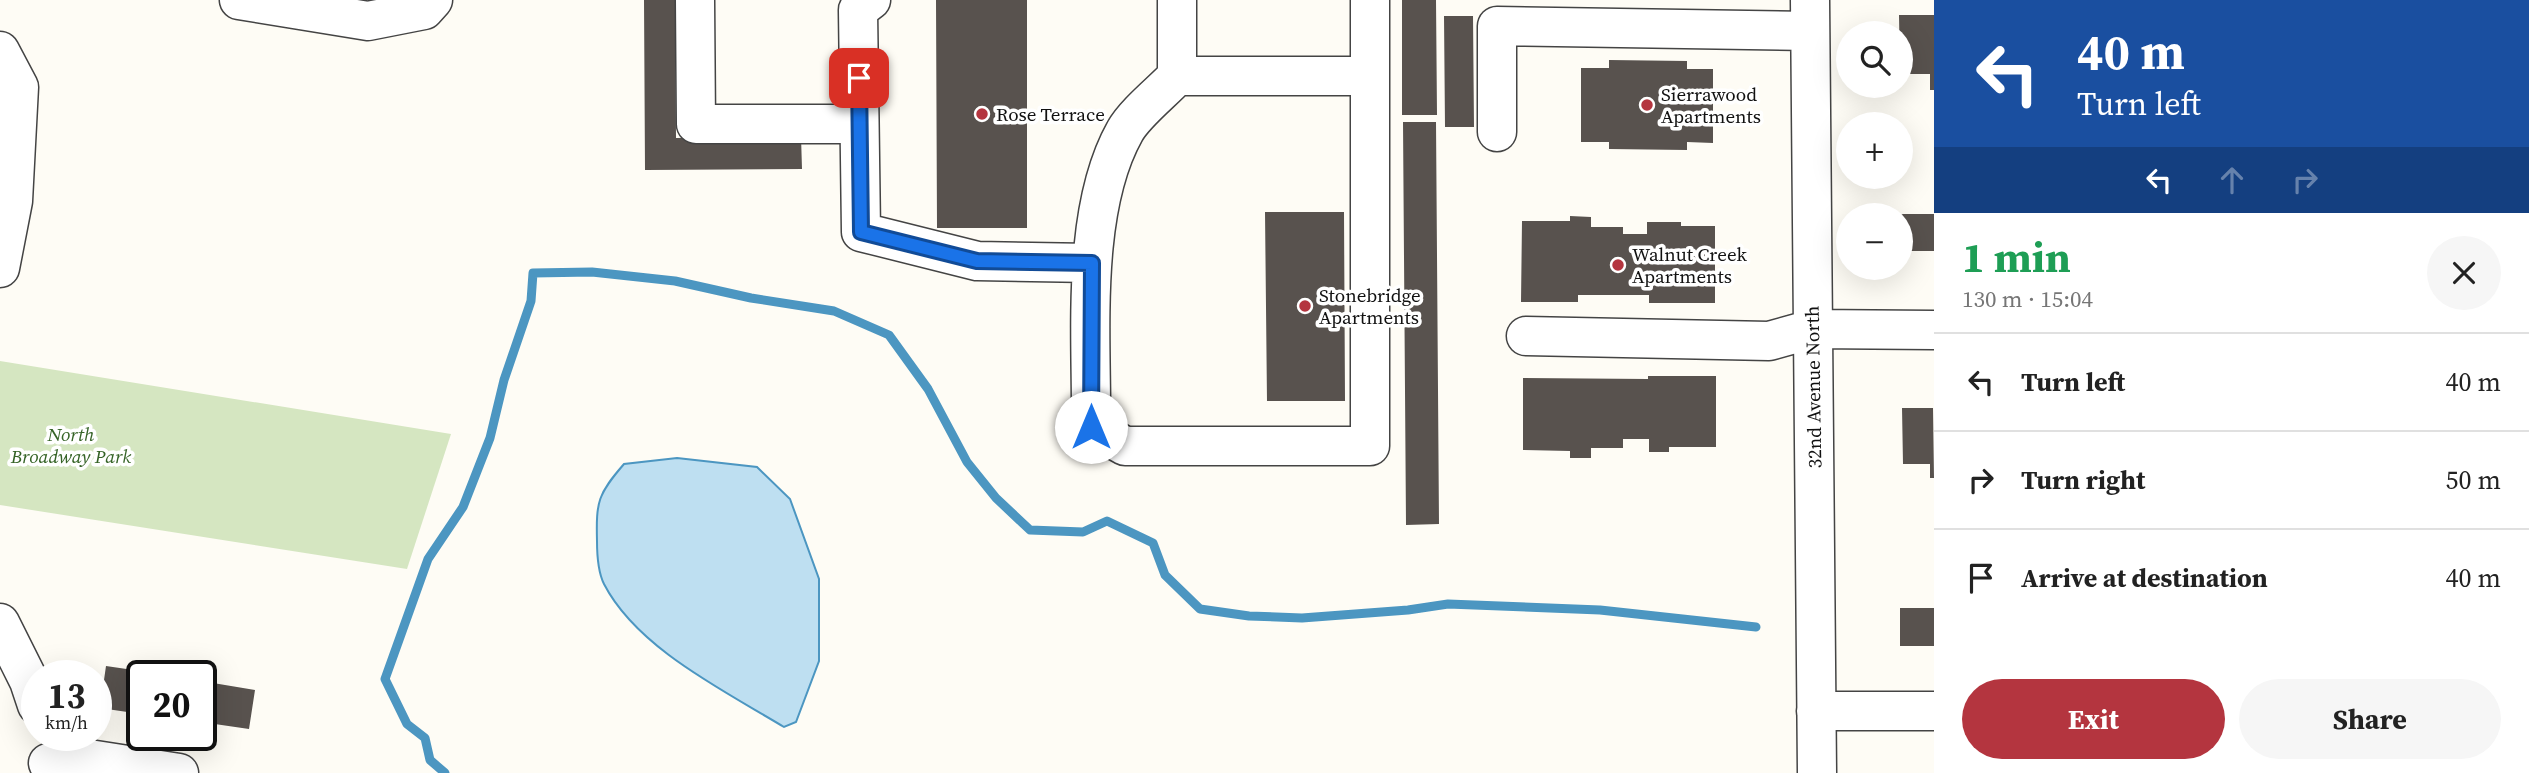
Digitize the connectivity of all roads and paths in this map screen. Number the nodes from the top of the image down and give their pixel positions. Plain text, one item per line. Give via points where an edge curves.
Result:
1 (239, 0) edge
2 (433, 0) edge
3 (695, 0) edge
4 (871, 0) edge
5 (1177, 0) edge
6 (1370, 0) edge
7 (1810, 16) edge
8 (0, 51) edge
9 (1177, 76) junction
10 (1370, 76) junction
11 (859, 124) junction
12 (1497, 132) dead end
13 (1092, 263) junction
14 (0, 268) edge
15 (1812, 329) junction
16 (1934, 330) edge
17 (1526, 336) dead end
18 (0, 623) edge
19 (21, 664) edge
20 (1816, 710) junction
21 (1934, 711) edge
22 (47, 757) edge
23 (179, 773) edge
24 (1817, 773) edge

1 - 2 street via 368,21 424,10
3 - 11 street via 696,124
4 - 11 street via 858,10
5 - 9 street
6 - 10 street
7 - 12 street via 1497,26
7 - 15 street, 32nd Avenue North
8 - 14 street via 19,87 13,201
9 - 10 street
9 - 13 street via 1126,129 1103,185
10 - 13 street via 1370,446 1125,446 1091,427
11 - 13 street via 861,232 977,261
15 - 16 street
15 - 17 street via 1769,341
15 - 20 street, 32nd Avenue North
18 - 19 street
20 - 21 street
20 - 24 street, 32nd Avenue North
22 - 23 street

